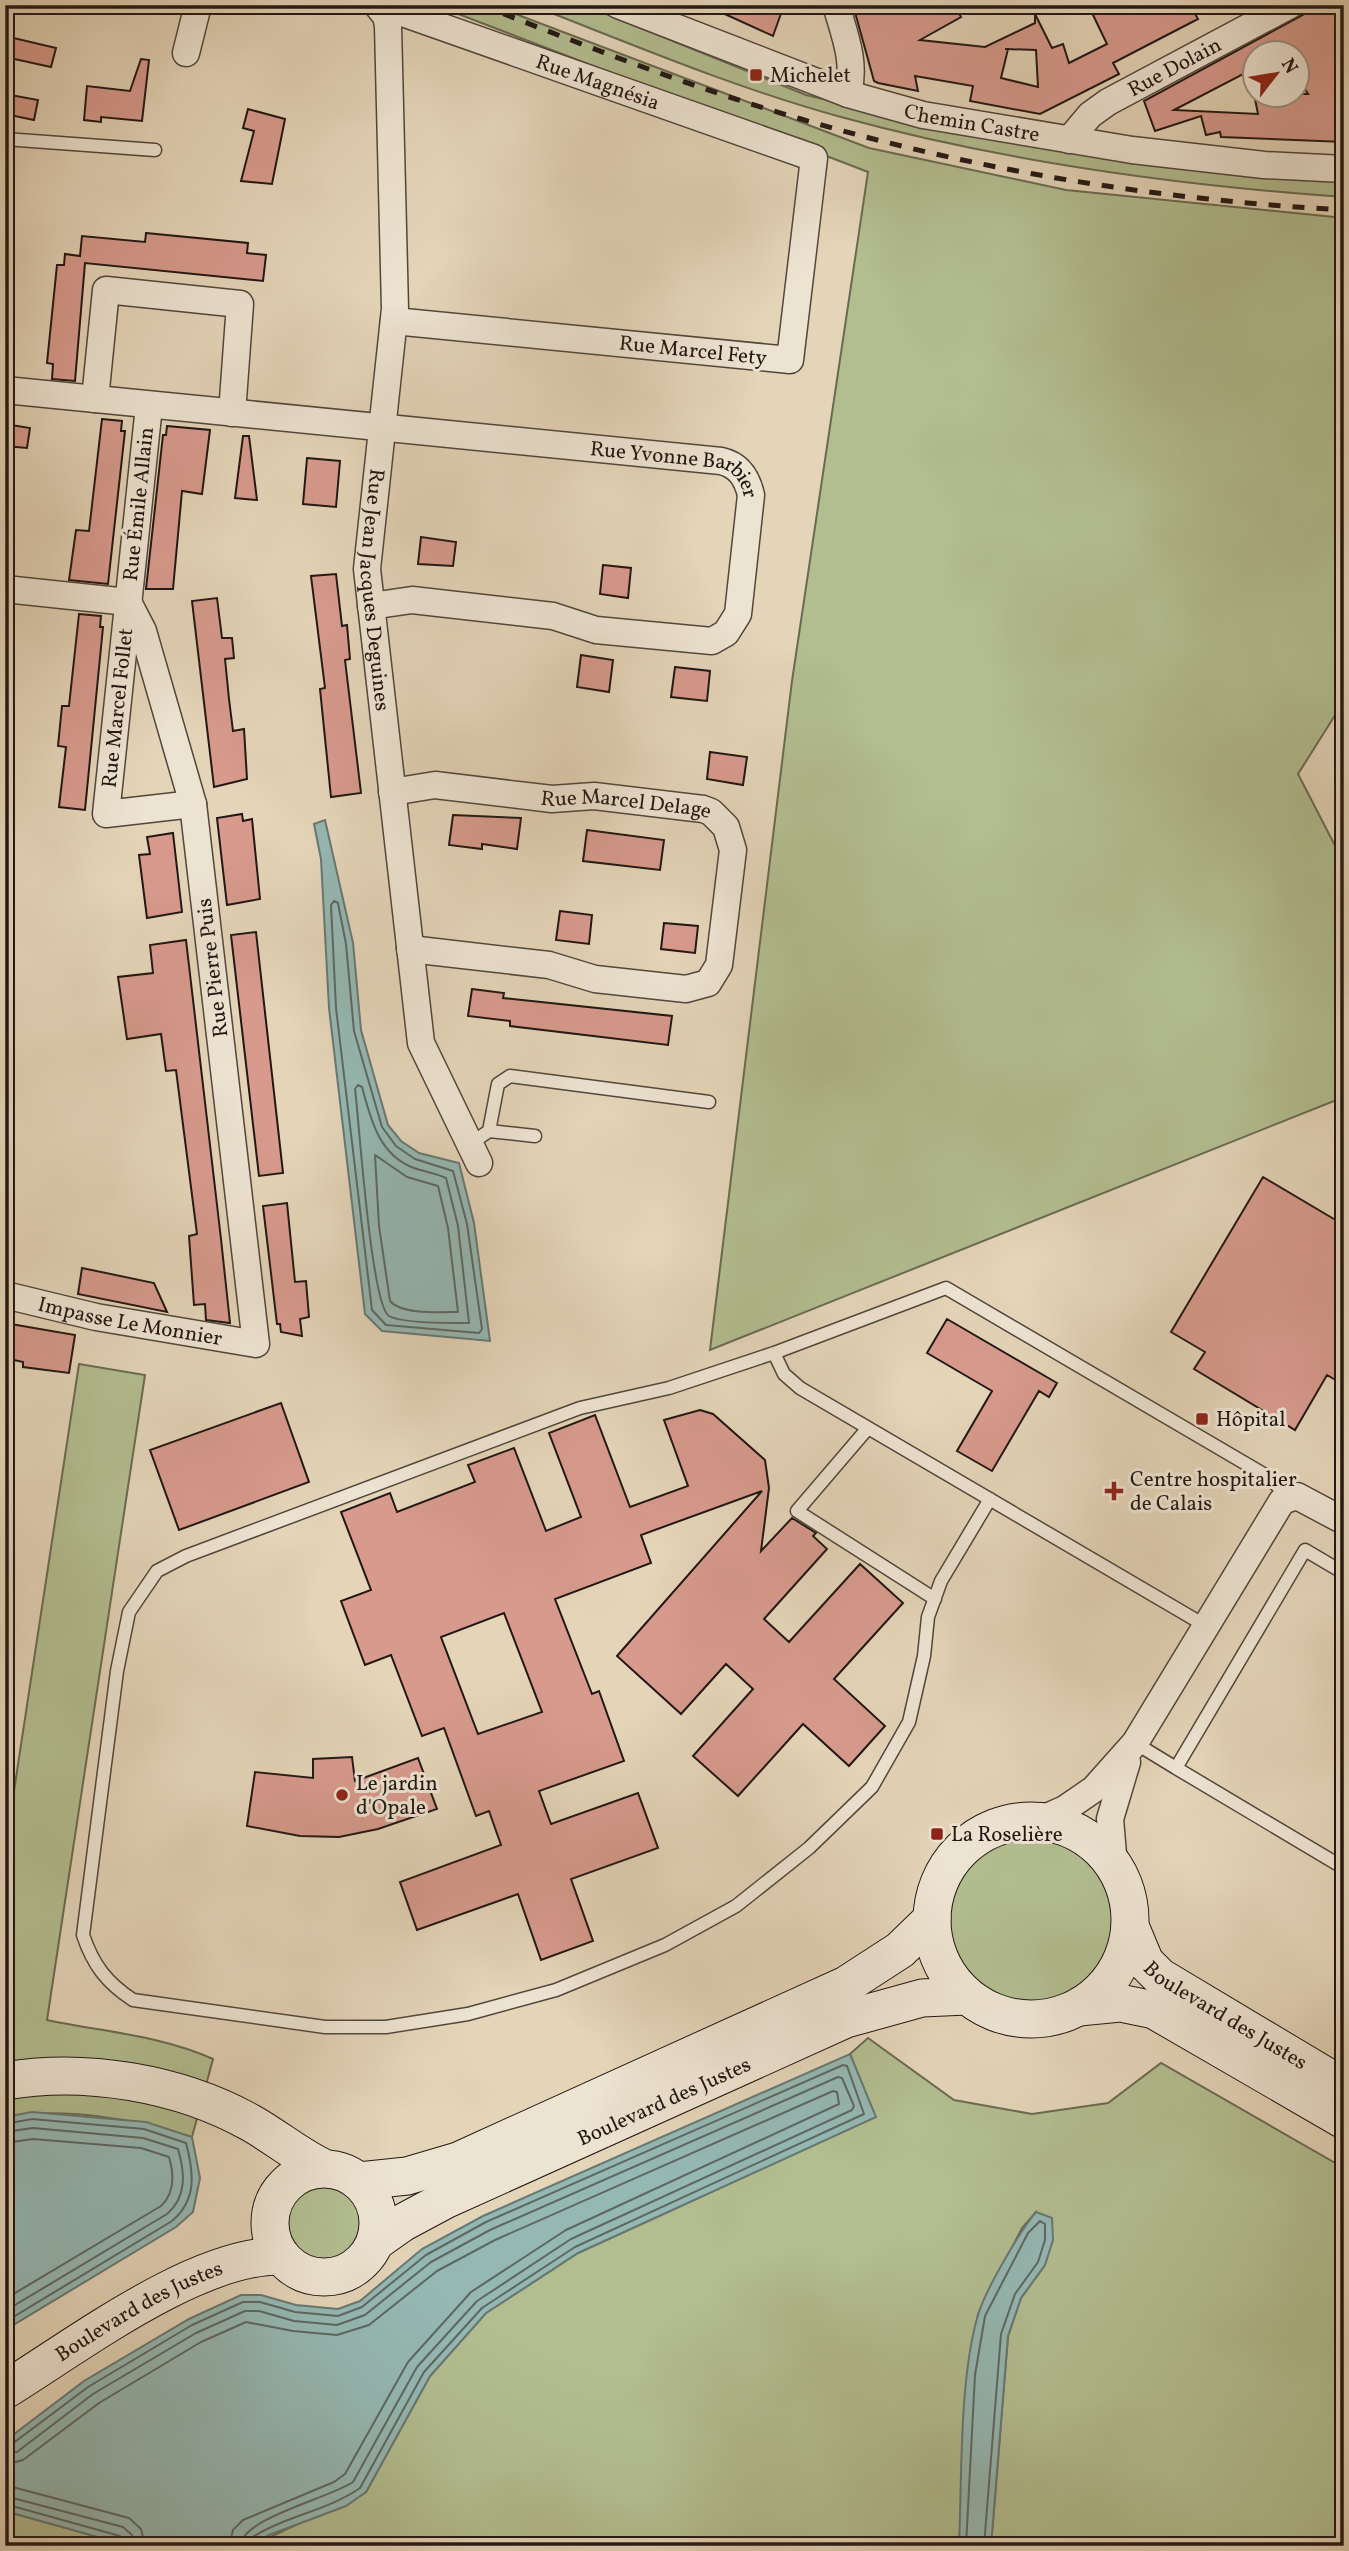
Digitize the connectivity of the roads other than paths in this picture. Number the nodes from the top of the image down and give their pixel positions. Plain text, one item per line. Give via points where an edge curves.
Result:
1 (198, 5) edge
2 (378, 5) edge
3 (618, 5) edge
4 (836, 5) edge
5 (1290, 5) edge
6 (186, 53) dead end
7 (848, 94) junction
8 (5, 139) edge
9 (1069, 140) junction
10 (155, 150) dead end
11 (814, 158) joint
12 (1344, 169) edge
13 (394, 321) junction
14 (5, 390) edge
15 (95, 400) junction
16 (149, 406) junction
17 (232, 413) junction
18 (383, 426) junction
19 (5, 589) edge
20 (128, 602) junction
21 (371, 606) junction
22 (392, 792) junction
23 (192, 803) junction
24 (410, 949) junction
25 (709, 1102) dead end
26 (535, 1136) dead end
27 (480, 1146) junction
28 (5, 1295) edge
29 (256, 1344) joint
30 (774, 1353) junction
31 (868, 1428) junction
32 (1290, 1497) junction
33 (990, 1499) junction
34 (1344, 1521) edge
35 (1344, 1573) edge
36 (935, 1599) junction
37 (1206, 1626) junction
38 (1135, 1743) junction
39 (1176, 1768) junction
40 (1038, 1821) junction
41 (1114, 1866) junction
42 (1344, 1868) edge
43 (932, 1919) junction
44 (1130, 1926) junction
45 (967, 1996) junction
46 (1079, 2007) junction
47 (5, 2081) edge
48 (1344, 2087) edge
49 (1344, 2120) edge
50 (324, 2168) junction
51 (359, 2181) junction
52 (375, 2242) junction
53 (281, 2256) junction
54 (5, 2390) edge

1 - 6 street
2 - 11 street, Rue Magnésia
2 - 13 street, Rue Jean Jacques Deguines via 388,26
3 - 7 street, Chemin Castre
4 - 7 street via 850,53
5 - 9 street, Rue Dolain via 1108,102
7 - 9 street, Chemin Castre via 923,115
8 - 10 lane
9 - 12 street, Chemin Castre via 1211,159
11 - 13 street, Rue Marcel Fety via 790,360
13 - 18 street, Rue Jean Jacques Deguines
14 - 15 street
15 - 16 street
15 - 17 street via 106,290 240,304
16 - 17 street
16 - 20 street, Rue Émile Allain
17 - 18 street
18 - 21 street, Rue Jean Jacques Deguines via 367,569
18 - 21 street, Rue Yvonne Barbier via 721,461 738,469 751,495 738,614 726,633 712,641 596,630 553,616 412,600
19 - 20 street
20 - 23 street, Rue Pierre Puis via 143,631
20 - 23 street, Rue Marcel Follet via 106,814
21 - 22 street, Rue Jean Jacques Deguines
22 - 24 street, Rue Jean Jacques Deguines
22 - 24 street, Rue Marcel Delage via 435,785 552,799 594,796 703,809 723,823 732,843 719,965 712,978 697,988 595,979 549,965
23 - 29 street, Rue Pierre Puis
24 - 27 street, Rue Jean Jacques Deguines via 421,1044
25 - 27 lane via 510,1076 498,1084
26 - 27 lane
28 - 29 street, Impasse Le Monnier via 96,1317
30 - 31 lane via 784,1374 800,1388
30 - 32 lane via 946,1288 1265,1475
30 - 36 lane via 669,1388 580,1408 157,1571 128,1612 117,1671 83,1935 91,1959 110,1985 133,2000 325,2027 386,2026 468,2014 556,1990 665,1945 736,1906 809,1848 872,1787 909,1723
31 - 33 lane
31 - 36 lane via 796,1511
32 - 34 street via 1304,1499
32 - 37 street via 1272,1514
33 - 36 lane
33 - 37 lane
35 - 39 lane via 1305,1550
37 - 38 street
38 - 39 lane
38 - 40 street via 1094,1789
38 - 41 street via 1112,1807
39 - 42 lane
40 - 41 street via 1077,1832
40 - 43 street via 1000,1826 966,1844 943,1874 933,1900
41 - 44 street via 1127,1895
43 - 45 street via 939,1957
43 - 51 street, Boulevard des Justes via 888,1959 828,1994 464,2158 407,2176
44 - 46 street via 1126,1951 1115,1973 1100,1992
44 - 48 street, Boulevard des Justes via 1145,1962 1160,1977
45 - 46 street via 992,2011 1024,2019 1057,2016
45 - 52 street, Boulevard des Justes via 922,1998 846,2019 445,2200
46 - 49 street, Boulevard des Justes via 1120,2003 1154,2010
47 - 50 street via 104,2079 171,2092 239,2117
50 - 51 street via 343,2171
50 - 53 street via 293,2177 273,2203 271,2234
51 - 52 street via 377,2209
52 - 53 street via 358,2265 332,2276 304,2273
53 - 54 street, Boulevard des Justes via 245,2259 195,2278

